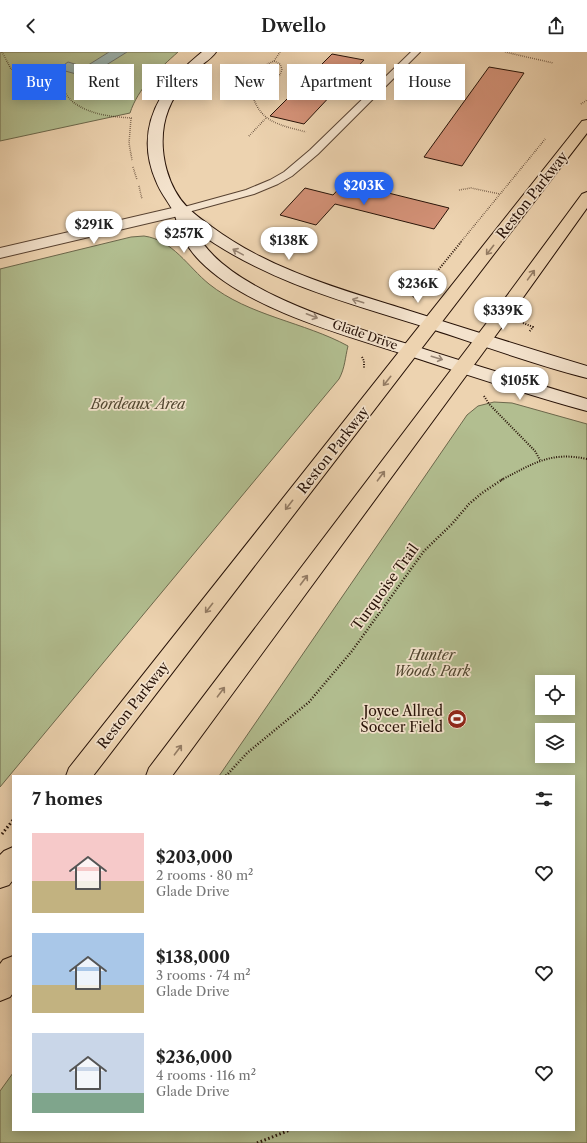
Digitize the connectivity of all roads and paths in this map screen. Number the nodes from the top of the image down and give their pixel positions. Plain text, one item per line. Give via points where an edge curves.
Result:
1 (2, 52) edge
2 (210, 52) edge
3 (280, 52) edge
4 (416, 52) edge
5 (505, 52) edge
6 (274, 61) junction
7 (553, 63) dead end
8 (268, 64) edge
9 (12, 69) edge
10 (279, 76) edge
11 (66, 94) edge
12 (254, 100) edge
13 (587, 100) edge
14 (578, 107) dead end
15 (266, 118) junction
16 (158, 120) junction
17 (587, 124) edge
18 (249, 136) dead end
19 (328, 138) junction
20 (546, 138) dead end
21 (459, 190) dead end
22 (500, 194) junction
23 (587, 197) edge
24 (181, 211) junction
25 (0, 253) edge
26 (421, 290) dead end
27 (432, 324) junction
28 (482, 340) junction
29 (411, 350) junction
30 (463, 366) junction
31 (587, 372) edge
32 (587, 405) edge
33 (587, 459) edge
34 (79, 775) edge
35 (159, 775) edge
36 (227, 775) edge
37 (12, 821) edge
38 (0, 836) edge
39 (12, 861) edge
40 (0, 876) edge
41 (12, 971) edge
42 (0, 987) edge
43 (287, 1131) edge
44 (257, 1143) edge

1 - 9 path
2 - 16 street, Glade Drive via 175,85 163,104
3 - 6 path
4 - 19 lane
5 - 7 path
6 - 8 path
6 - 10 path via 280,64 282,69
11 - 16 path via 83,108 115,116
12 - 15 path via 260,114
13 - 14 path
15 - 18 path
15 - 19 path
16 - 24 street, Glade Drive via 154,145 157,162 165,184
17 -> 27 main road, Reston Parkway
19 - 24 lane via 296,168 274,182 250,192
20 - 22 path
21 - 22 path via 472,188
22 - 26 path
28 -> 23 main road
24 - 25 street
27 -> 24 street, Glade Drive via 336,293 272,268 234,250
24 -> 29 street, Glade Drive via 187,232 201,253 214,266 239,283 295,310
27 - 28 street, Glade Drive
27 - 29 main road, Reston Parkway
28 - 30 main road
28 - 31 street, Glade Drive
29 -> 30 street, Glade Drive
29 -> 34 main road, Reston Parkway
30 - 32 street, Glade Drive
35 -> 30 main road
33 - 36 path, Turquoise Trail via 557,456 540,460 500,481 469,504 424,551 352,652 309,702 247,753
37 - 38 path
39 - 40 main road
41 - 42 main road
43 - 44 path

